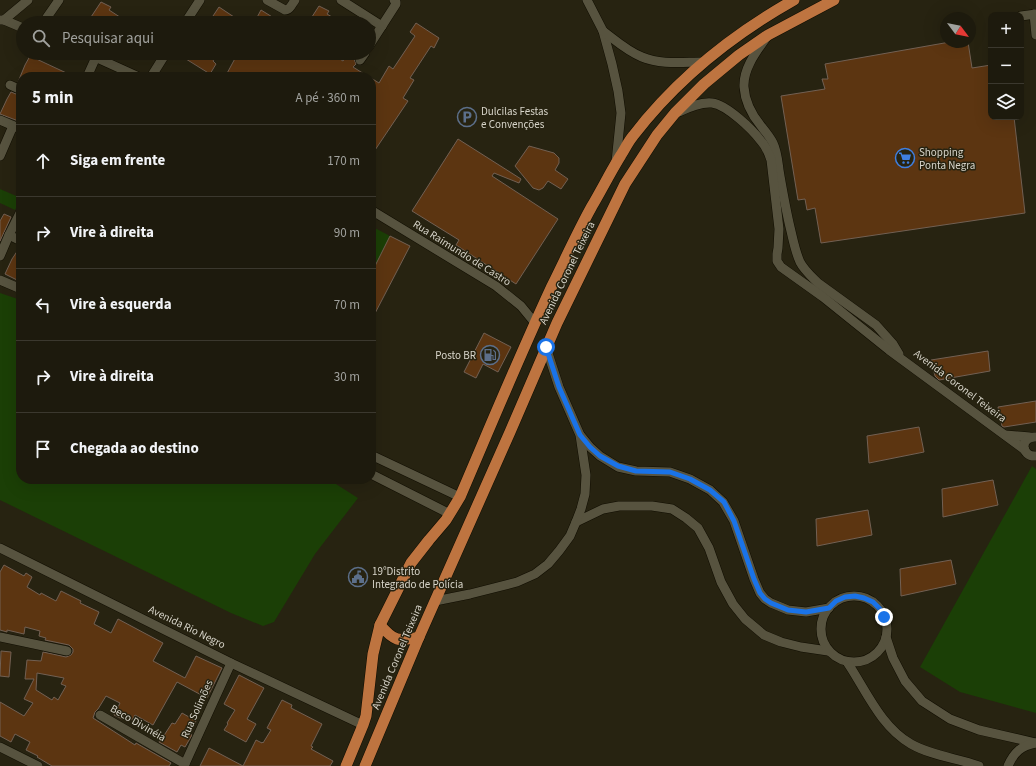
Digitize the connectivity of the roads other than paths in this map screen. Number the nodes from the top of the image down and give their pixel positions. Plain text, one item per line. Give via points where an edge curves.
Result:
1 (28, 0) edge
2 (59, 0) edge
3 (200, 0) edge
4 (267, 0) edge
5 (295, 0) edge
6 (340, 0) edge
7 (394, 0) edge
8 (587, 0) edge
9 (794, 0) edge
10 (834, 0) edge
11 (1035, 14) edge
12 (48, 16) edge
13 (190, 16) edge
14 (366, 16) edge
15 (1024, 16) edge
16 (2, 20) edge
17 (376, 22) edge
18 (16, 25) edge
19 (382, 26) junction
20 (603, 31) junction
21 (376, 35) edge
22 (768, 35) junction
23 (1036, 35) edge
24 (95, 60) edge
25 (103, 60) edge
26 (162, 60) edge
27 (703, 62) junction
28 (89, 72) edge
29 (129, 72) edge
30 (154, 72) edge
31 (10, 85) dead end
32 (16, 88) edge
33 (676, 113) junction
34 (0, 120) edge
35 (16, 128) edge
36 (16, 130) edge
37 (0, 156) edge
38 (616, 163) junction
39 (376, 213) edge
40 (16, 221) edge
41 (9, 235) junction
42 (16, 238) edge
43 (794, 246) junction
44 (778, 248) junction
45 (0, 256) edge
46 (801, 263) junction
47 (789, 273) junction
48 (0, 280) edge
49 (16, 287) edge
50 (535, 323) junction
51 (546, 347) junction
52 (900, 357) junction
53 (580, 435) junction
54 (1005, 436) junction
55 (1033, 438) edge
56 (1025, 450) junction
57 (1036, 456) edge
58 (376, 457) edge
59 (376, 477) edge
60 (460, 497) junction
61 (450, 514) junction
62 (576, 522) junction
63 (0, 548) edge
64 (435, 600) junction
65 (829, 608) junction
66 (380, 624) junction
67 (0, 637) edge
68 (419, 637) junction
69 (886, 637) junction
70 (67, 651) dead end
71 (828, 651) junction
72 (847, 662) junction
73 (231, 663) junction
74 (100, 715) dead end
75 (364, 725) junction
76 (1036, 743) edge
77 (0, 747) edge
78 (185, 765) edge
79 (38, 766) edge
80 (346, 766) edge
81 (365, 766) edge
82 (979, 766) edge
83 (1008, 766) edge

1 - 16 street
2 - 12 street
3 - 13 street
4 - 5 street via 288,10
6 - 14 street
7 - 19 street via 396,4
8 - 20 street
9 - 27 highway, Avenida Coronel Teixeira via 773,11
10 - 22 highway, Avenida Coronel Teixeira
11 - 15 street
11 - 23 street
16 - 18 street
17 - 19 street
19 - 21 street
20 - 27 street via 642,57 662,62
20 - 38 street via 621,113
22 - 33 highway, Avenida Coronel Teixeira via 718,72
22 - 43 street via 748,66 744,86 750,109 773,143
24 - 28 street
25 - 29 street
26 - 30 street
27 - 38 highway, Avenida Coronel Teixeira via 660,103 631,138
31 - 32 street
33 - 44 street via 702,103 713,103 725,108 762,141 771,160 779,229
33 - 51 highway, Avenida Coronel Teixeira via 657,135 625,184
34 - 35 street
36 - 37 street
38 - 50 highway, Avenida Coronel Teixeira via 579,230
39 - 50 street, Rua Raimundo de Castro via 496,286 521,306
40 - 41 street
41 - 42 street
41 - 45 street
43 - 44 street
43 - 46 street
44 - 47 street via 777,261
46 - 47 street
46 - 52 street via 818,283 876,325 893,344
47 - 52 street, Avenida Coronel Teixeira
48 - 49 street
50 - 60 highway, Avenida Coronel Teixeira
51 - 53 street via 559,387
51 - 64 highway, Avenida Coronel Teixeira
52 - 54 street, Avenida Coronel Teixeira
53 - 62 street via 586,475 585,494
53 - 65 street via 600,456 618,466 636,471 670,472 710,490 724,502 734,521 754,579 765,599 788,610 806,612
54 - 55 street, Avenida Coronel Teixeira
54 - 56 street, Avenida Coronel Teixeira
55 - 56 street, Avenida Coronel Teixeira via 1025,441
56 - 57 street, Avenida Coronel Teixeira
58 - 60 street
59 - 61 street
60 - 61 highway, Avenida Coronel Teixeira
61 - 66 highway, Avenida Coronel Teixeira via 411,563
62 - 64 street via 559,551 535,574 511,584
62 - 71 street via 603,509 619,506 672,509 698,528 709,548 721,582 745,619 764,635 781,642
63 - 73 street, Avenida Rio Negro
64 - 68 highway, Avenida Coronel Teixeira
65 - 69 street via 845,597 855,596 873,602 884,617
65 - 71 street via 820,627 823,643
66 - 68 highway via 388,634 398,640
66 - 75 highway, Avenida Coronel Teixeira via 373,654
67 - 70 street
68 - 81 highway, Avenida Coronel Teixeira
69 - 72 street via 882,646 869,659
69 - 76 street via 905,681 922,701 950,719 979,730
71 - 72 street
72 - 82 street via 882,719 894,732 911,744 930,752
73 - 75 street, Avenida Rio Negro
73 - 78 street, Rua Solimões
74 - 78 street, Beco Divinéia
75 - 80 highway, Avenida Coronel Teixeira
76 - 83 street via 1019,750
77 - 79 street

